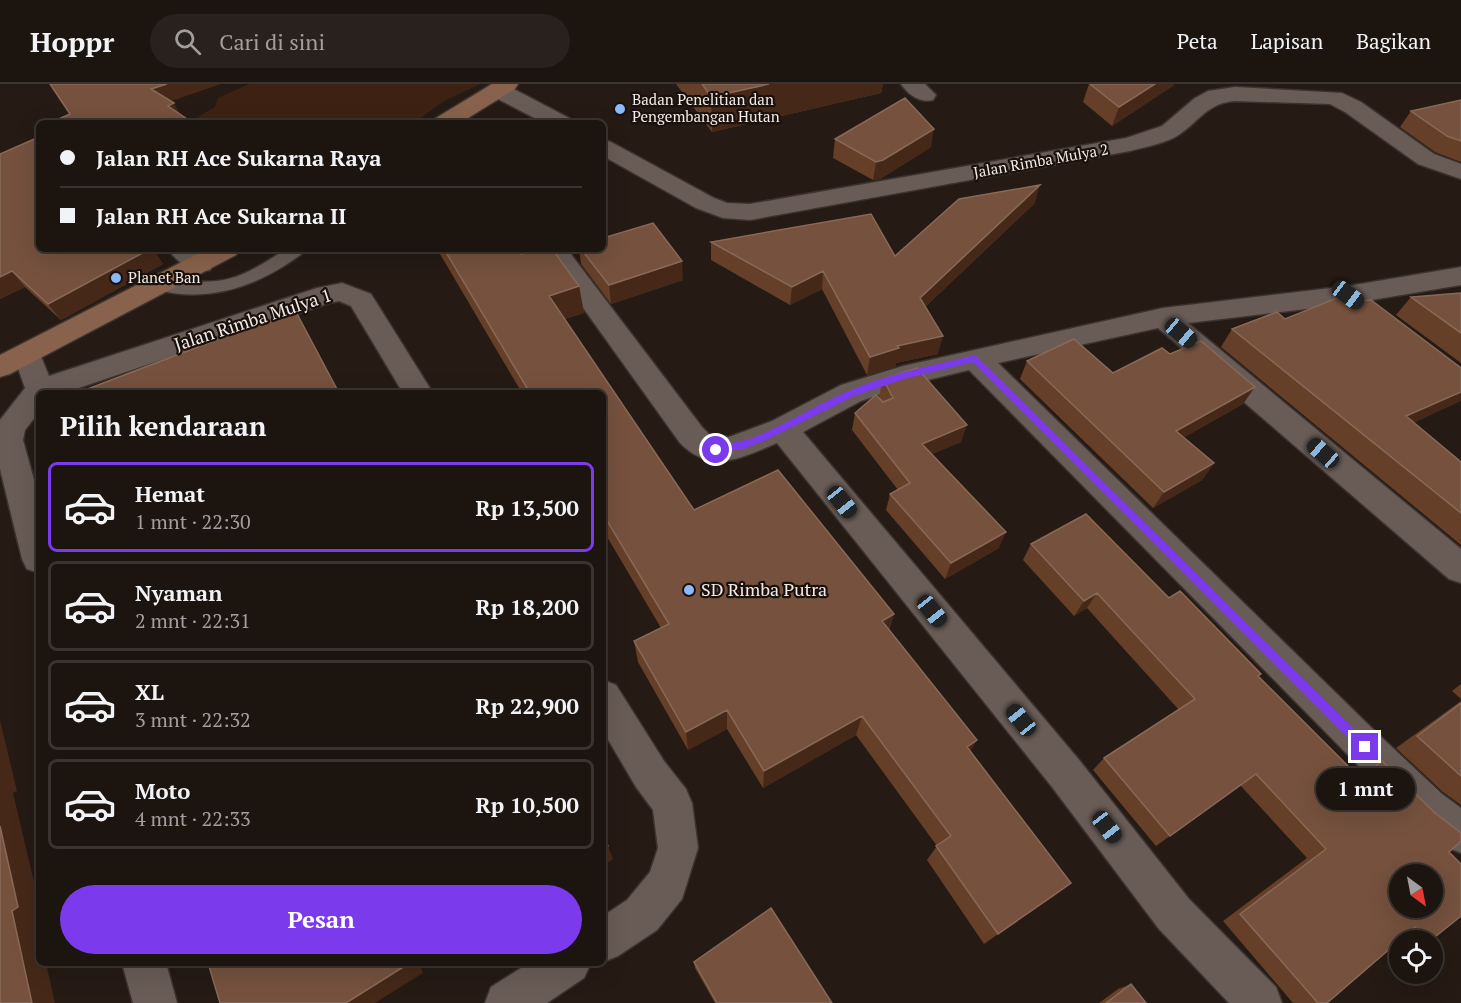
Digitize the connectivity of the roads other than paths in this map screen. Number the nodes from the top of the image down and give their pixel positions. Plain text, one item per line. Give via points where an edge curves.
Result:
1 (502, 87) edge
2 (1329, 91) edge
3 (449, 120) edge
4 (556, 120) edge
5 (606, 149) edge
6 (1461, 172) edge
7 (212, 252) edge
8 (293, 252) edge
9 (556, 252) edge
10 (191, 256) edge
11 (1461, 276) edge
12 (160, 285) junction
13 (1348, 295) junction
14 (1163, 317) junction
15 (1376, 317) edge
16 (27, 354) junction
17 (975, 358) junction
18 (0, 367) edge
19 (40, 390) joint
20 (416, 390) edge
21 (36, 395) edge
22 (783, 429) junction
23 (36, 547) edge
24 (1461, 568) edge
25 (606, 702) edge
26 (1461, 833) edge
27 (606, 938) edge
28 (145, 966) edge
29 (563, 966) edge
30 (154, 1003) edge
31 (507, 1003) edge
32 (1260, 1003) edge

1 - 3 main road
1 - 4 street
2 - 5 street, Jalan Rimba Mulya 2 via 1216,96 1170,131 1130,144 750,212 723,210 705,203
2 - 6 street, Jalan Rimba Mulya 2 via 1426,159
7 - 10 main road
8 - 12 lane via 259,274 221,288
9 - 22 street via 700,444 716,450 743,446
10 - 12 main road
11 - 13 street
12 - 16 main road
13 - 14 street
13 - 15 street
14 - 17 street
14 - 24 street
16 - 18 main road
16 - 19 street
17 - 22 street via 851,393
17 - 26 street via 1365,747 1428,808
19 - 20 street, Jalan Rimba Mulya 1 via 326,294 342,292 361,300
21 - 23 street via 11,427 8,440
22 - 32 street via 1066,774 1174,914
25 - 27 street via 672,803 678,848 667,884 642,915
28 - 30 street
29 - 31 street

